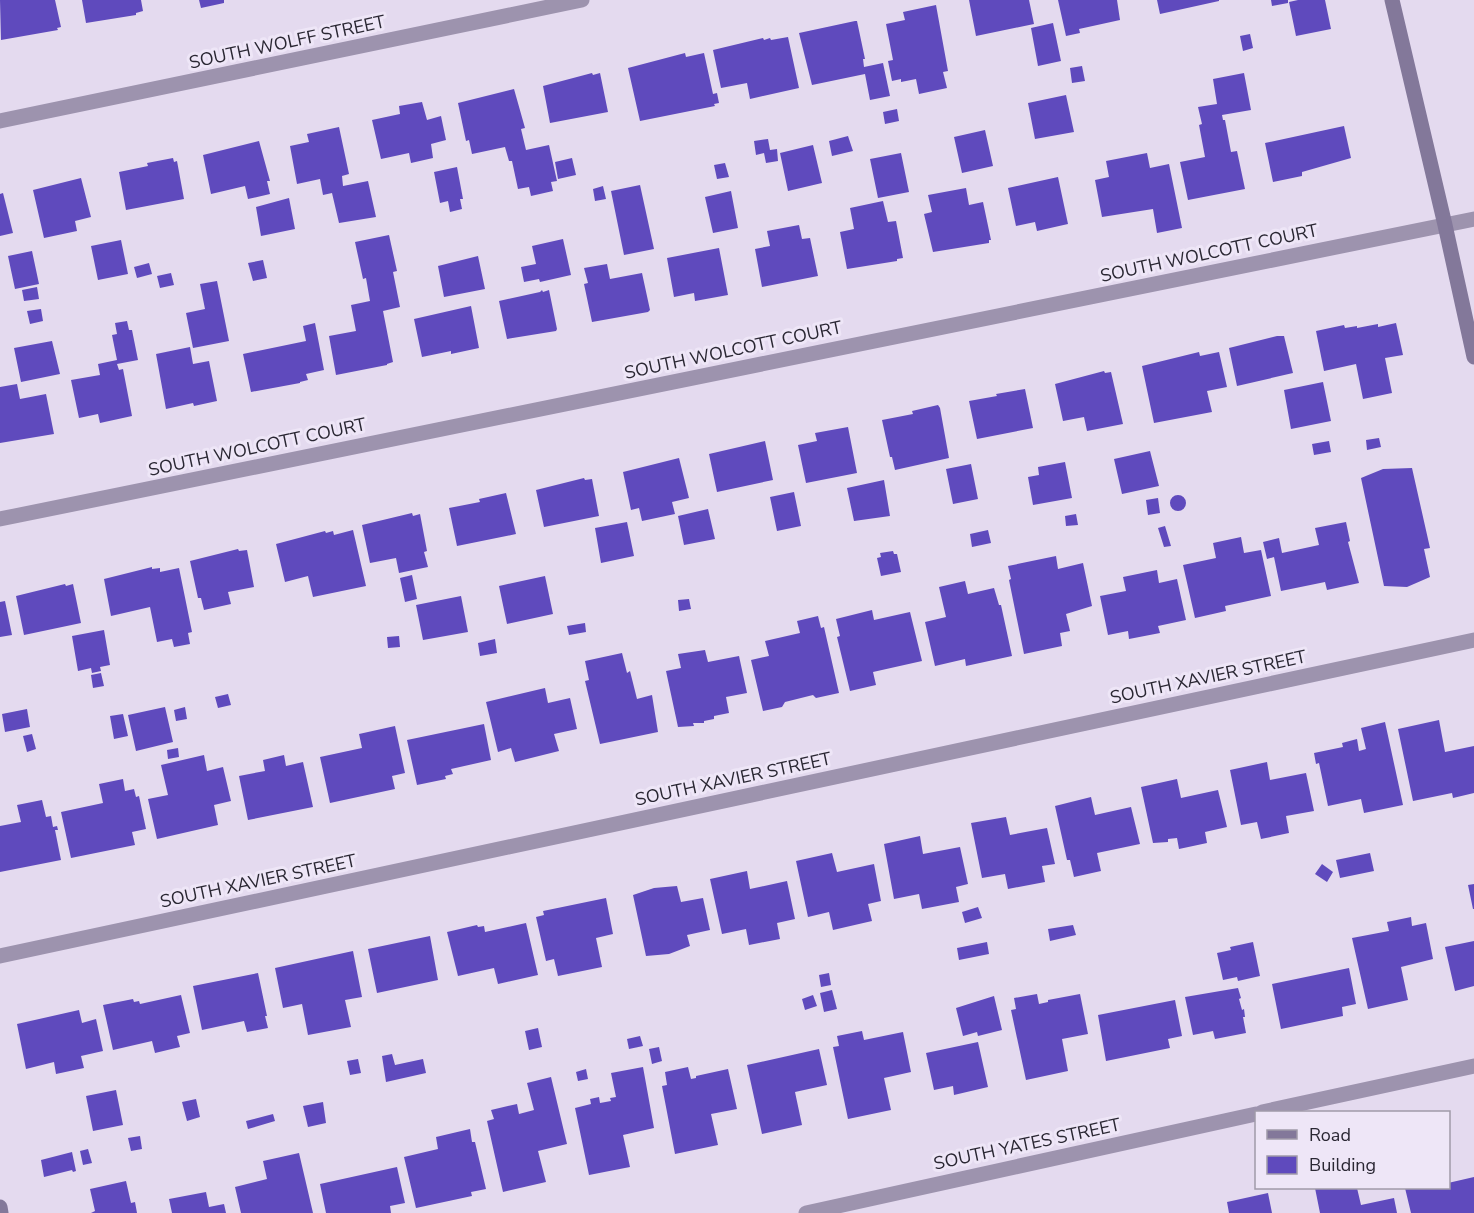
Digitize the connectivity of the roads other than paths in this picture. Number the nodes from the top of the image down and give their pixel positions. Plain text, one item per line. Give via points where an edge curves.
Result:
1 (582, 0) edge
2 (1392, 0) edge
3 (0, 122) edge
4 (1474, 219) edge
5 (1446, 225) junction
6 (1474, 357) edge
7 (0, 519) edge
8 (1474, 639) edge
9 (0, 956) edge
10 (1474, 1066) edge
11 (1271, 1111) edge
12 (1255, 1114) edge
13 (0, 1207) edge
14 (1, 1213) edge
15 (806, 1213) edge

1 - 3 street, SOUTH WOLFF STREET
2 - 5 main road
4 - 5 street, SOUTH WOLCOTT COURT
5 - 6 main road
5 - 7 street, SOUTH WOLCOTT COURT
8 - 9 street, SOUTH XAVIER STREET
10 - 11 street
12 - 15 street, SOUTH YATES STREET
13 - 14 main road

